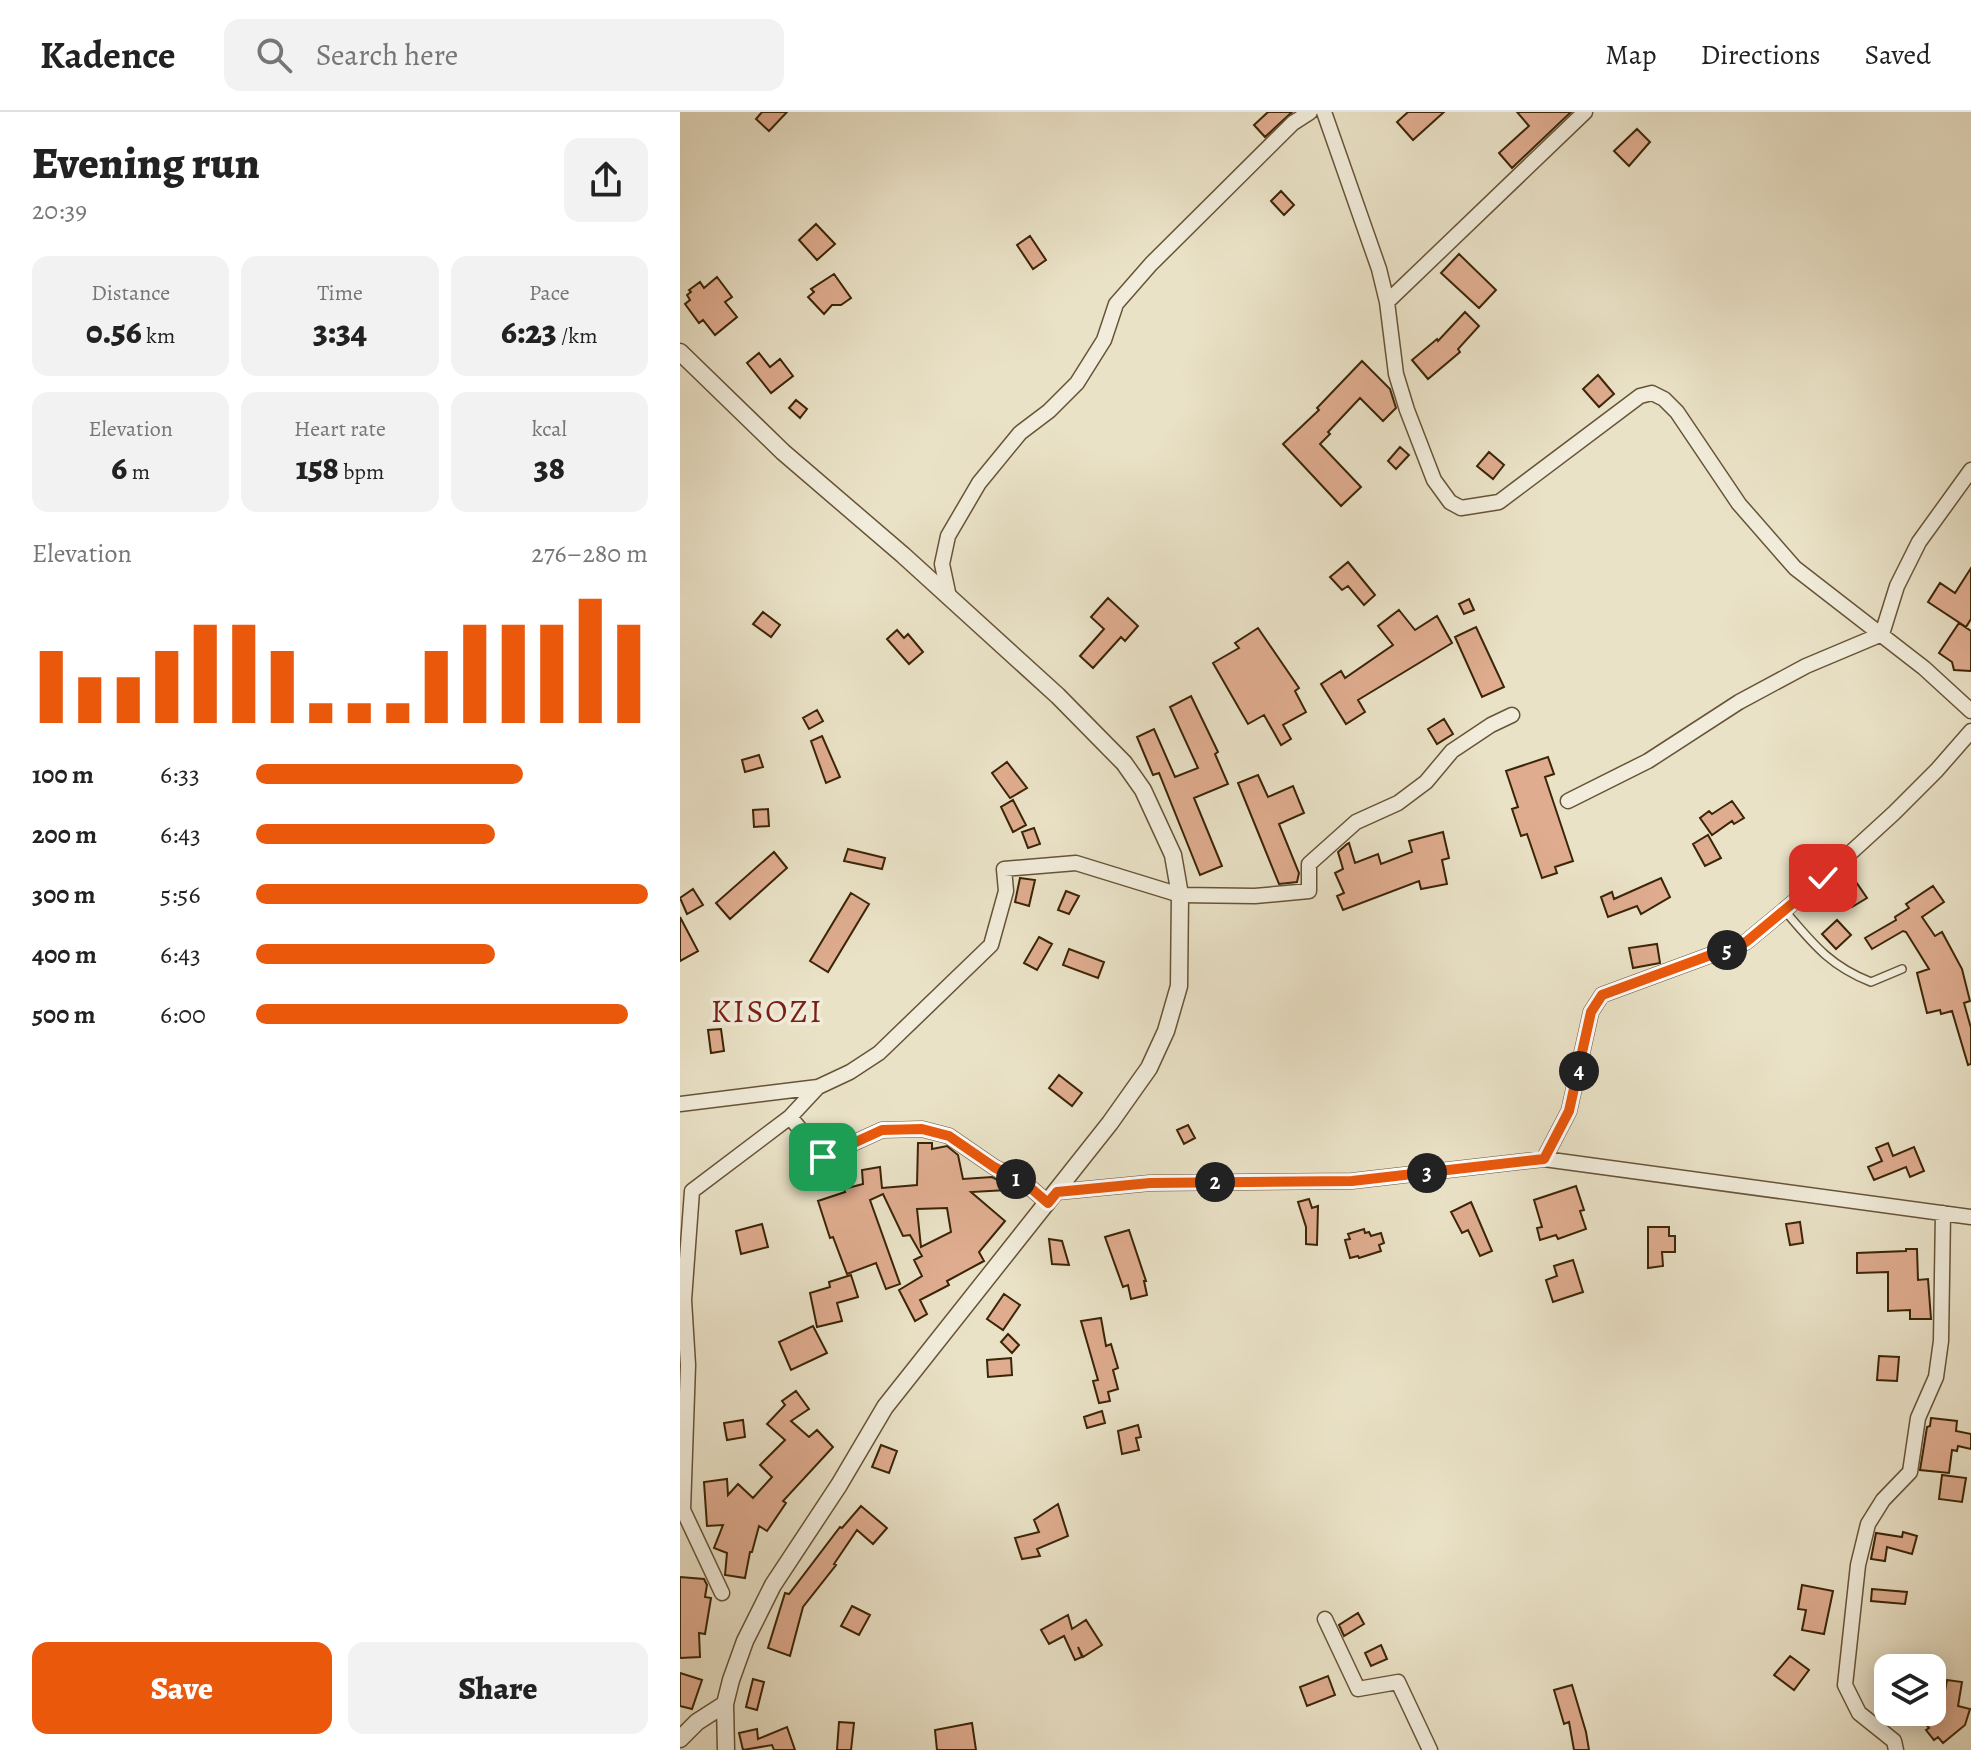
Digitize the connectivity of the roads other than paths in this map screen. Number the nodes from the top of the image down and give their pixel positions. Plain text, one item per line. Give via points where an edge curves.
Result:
1 (1310, 112) edge
2 (1324, 112) edge
3 (1585, 112) edge
4 (1387, 302) junction
5 (680, 352) edge
6 (1971, 470) edge
7 (949, 597) junction
8 (1882, 634) junction
9 (1971, 711) edge
10 (1512, 715) dead end
11 (1971, 731) edge
12 (1568, 801) dead end
13 (1180, 895) junction
14 (1784, 909) junction
15 (1902, 969) dead end
16 (818, 1087) junction
17 (683, 1100) edge
18 (790, 1117) junction
19 (1544, 1159) junction
20 (1052, 1197) junction
21 (1943, 1213) junction
22 (1971, 1217) edge
23 (722, 1593) dead end
24 (1325, 1619) dead end
25 (725, 1704) junction
26 (680, 1739) edge
27 (726, 1750) edge
28 (1430, 1750) edge
29 (1896, 1750) edge

1 - 7 street via 1151,264 1116,304 1104,340 1077,383 1020,433 979,483 948,536 942,564
2 - 4 street
3 - 4 street
4 - 8 street via 1400,386 1434,480 1450,502 1461,508 1499,502 1640,396 1652,393 1677,412 1739,504 1795,568
5 - 7 street via 783,452
6 - 8 street via 1919,542
7 - 13 street via 1124,763 1143,790 1173,855
8 - 9 street
8 - 12 street via 1806,666 1648,761
10 - 13 street via 1452,751 1426,782 1398,803 1356,822 1335,840 1309,864 1309,891
11 - 14 street via 1894,813
13 - 16 street via 1076,863 1004,869 1006,891 991,945 879,1053
13 - 20 street via 1179,986 1166,1031 1132,1093
14 - 15 lane via 1844,971 1871,982
14 - 19 street via 1746,942 1602,995 1591,1012 1569,1111
16 - 17 street
16 - 18 street
18 - 20 street via 823,1157 882,1130 922,1129 949,1136
18 - 23 street via 692,1191 684,1300 688,1365 683,1510
19 - 20 street via 1352,1181 1150,1183
19 - 21 street
20 - 25 street via 885,1407 773,1585 745,1641
21 - 22 street
21 - 29 street via 1936,1377 1918,1418 1910,1472 1868,1524 1858,1565 1845,1685 1859,1713 1894,1741
24 - 28 street via 1358,1689 1398,1682
25 - 26 street
25 - 27 street

